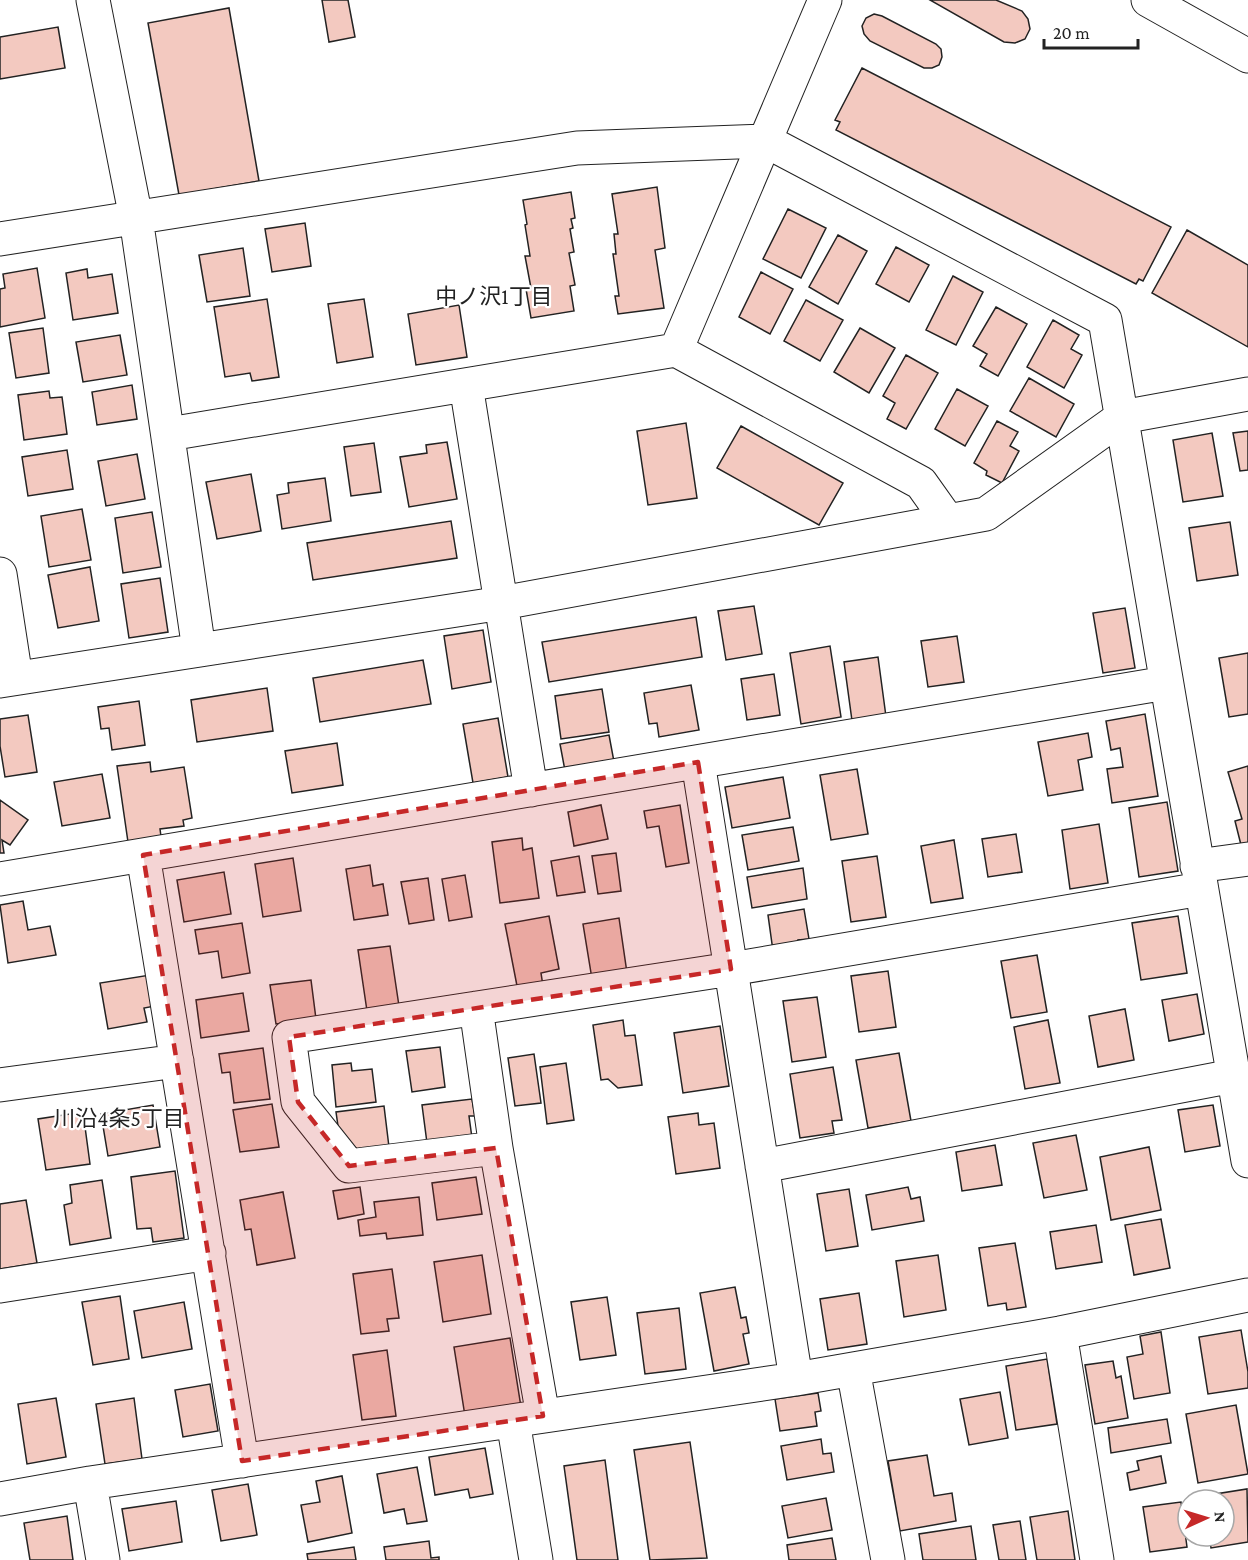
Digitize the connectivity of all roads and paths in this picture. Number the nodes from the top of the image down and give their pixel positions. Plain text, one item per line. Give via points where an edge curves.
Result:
1 (93, 0) edge
2 (825, 0) edge
3 (1148, 0) edge
4 (1248, 56) edge
5 (766, 141) junction
6 (136, 218) junction
7 (0, 239) edge
8 (676, 350) junction
9 (466, 385) junction
10 (1248, 394) edge
11 (1122, 417) junction
12 (168, 434) junction
13 (948, 521) junction
14 (0, 574) edge
15 (502, 603) junction
16 (199, 650) junction
17 (8, 680) edge
18 (1166, 683) junction
19 (698, 762) junction
20 (531, 790) junction
21 (143, 855) junction
22 (1248, 859) edge
23 (1199, 878) junction
24 (0, 879) edge
25 (731, 969) junction
26 (476, 1008) junction
27 (177, 1061) junction
28 (1233, 1076) junction
29 (0, 1085) edge
30 (496, 1148) junction
31 (1248, 1161) edge
32 (762, 1166) junction
33 (208, 1253) junction
34 (0, 1286) edge
35 (1248, 1295) edge
36 (1060, 1333) junction
37 (853, 1369) junction
38 (796, 1379) junction
39 (528, 1419) junction
40 (242, 1461) junction
41 (90, 1483) junction
42 (0, 1499) edge
43 (103, 1560) edge
44 (536, 1560) edge
45 (888, 1560) edge
46 (1097, 1560) edge

1 - 6 street
2 - 5 street
3 - 4 street
5 - 6 street via 577,148
5 - 8 street
5 - 11 street via 1105,320
6 - 7 street
6 - 12 street
8 - 9 street
8 - 13 street via 921,483
9 - 12 street
9 - 15 street
10 - 11 street
11 - 13 street via 986,514
11 - 18 street
12 - 16 street
13 - 15 street
14 - 17 street
15 - 16 street
15 - 20 street
16 - 17 street
18 - 19 street
18 - 23 street
19 - 20 street
19 - 25 street
20 - 21 street
21 - 24 street
21 - 27 street
22 - 23 street
23 - 25 street
23 - 28 street
25 - 26 street
25 - 32 street
26 - 30 street
26 - 30 street via 290,1036 298,1102 349,1166
27 - 29 street
27 - 33 street
28 - 31 street
28 - 32 street
30 - 39 street
32 - 38 street
33 - 34 street
33 - 40 street
35 - 36 street
36 - 37 street
36 - 46 street
37 - 38 street
37 - 45 street
38 - 39 street
39 - 40 street
39 - 44 street
40 - 41 street
41 - 42 street
41 - 43 street

